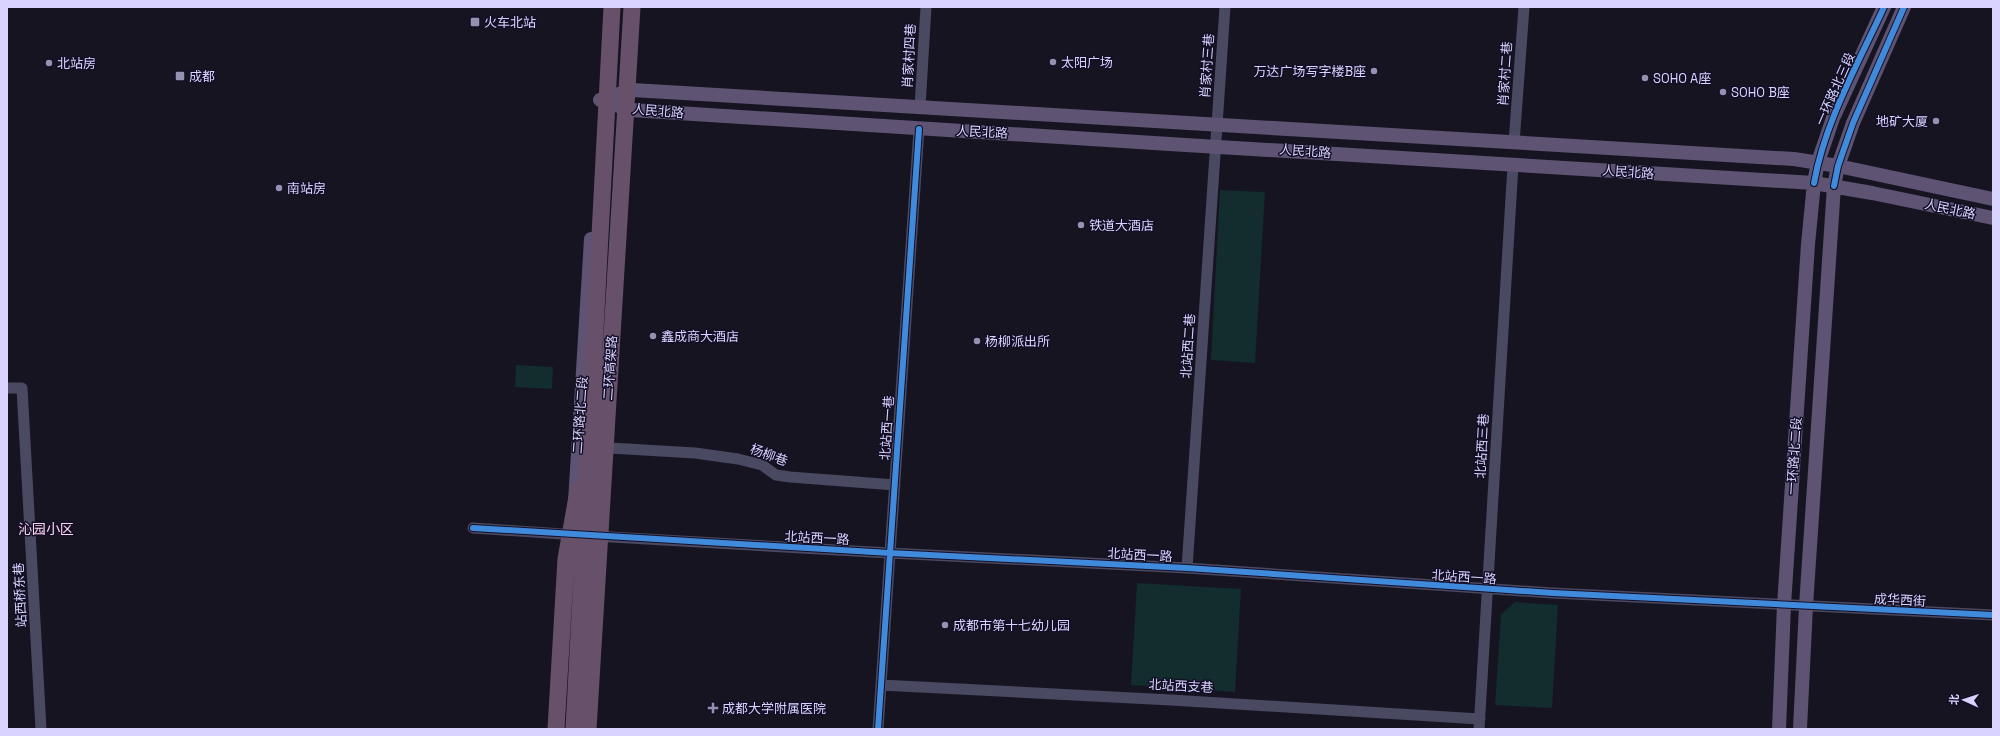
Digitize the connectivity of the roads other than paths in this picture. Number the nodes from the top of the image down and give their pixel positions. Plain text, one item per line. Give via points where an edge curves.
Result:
1 (606, 7) edge
2 (612, 7) edge
3 (632, 7) edge
4 (637, 7) edge
5 (926, 7) edge
6 (1225, 7) edge
7 (1524, 7) edge
8 (1884, 7) edge
9 (1904, 7) edge
10 (632, 90) junction
11 (600, 100) junction
12 (920, 108) junction
13 (631, 110) junction
14 (1217, 126) junction
15 (919, 129) junction
16 (1514, 143) junction
17 (1215, 146) junction
18 (1818, 162) junction
19 (1513, 165) junction
20 (1838, 166) junction
21 (1814, 183) junction
22 (1834, 186) junction
23 (1993, 199) edge
24 (1993, 218) edge
25 (7, 388) edge
26 (590, 424) junction
27 (610, 448) junction
28 (895, 486) junction
29 (473, 528) dead end
30 (573, 534) junction
31 (605, 536) junction
32 (890, 553) junction
33 (1187, 568) junction
34 (1487, 589) junction
35 (1784, 605) junction
36 (1806, 606) junction
37 (1993, 615) edge
38 (881, 685) junction
39 (1480, 724) edge
40 (41, 729) edge
41 (556, 729) edge
42 (563, 729) edge
43 (574, 729) edge
44 (588, 729) edge
45 (593, 729) edge
46 (878, 729) edge
47 (1779, 729) edge
48 (1800, 729) edge

1 - 11 main road, 二环路北二段
2 - 26 highway, 二环高架路
3 - 44 highway, 二环高架路
4 - 10 main road
5 - 12 street, 肖家村四巷
6 - 14 street, 肖家村三巷
7 - 16 street, 肖家村二巷
8 - 18 main road, 一环路北三段 via 1833,118
9 - 20 main road via 1859,108
10 - 11 main road, 人民北路
10 - 12 main road, 人民北路
10 - 13 main road
11 - 13 main road, 人民北路
11 - 30 main road, 二环路北二段
12 - 14 main road, 人民北路
13 - 15 main road, 人民北路
13 - 27 main road
14 - 16 main road, 人民北路
14 - 17 street, 北站西二巷
15 - 17 main road, 人民北路
15 - 28 street, 北站西一巷
16 - 18 main road, 人民北路
17 - 19 main road, 人民北路
17 - 33 street, 北站西二巷
18 - 20 main road, 人民北路
18 - 21 main road, 一环路北三段
19 - 21 main road, 人民北路
19 - 34 street, 北站西三巷
20 - 22 main road
20 - 23 main road, 人民北路
21 - 22 main road, 人民北路
21 - 35 main road, 一环路北二段
22 - 24 main road, 人民北路
22 - 36 main road, 一环路北二段
25 - 40 street, 站西桥东巷 via 22,388
26 - 41 highway via 566,559
26 - 43 highway, 二环高架路
27 - 28 street, 杨柳巷 via 696,453 762,465 776,474 790,477
27 - 31 main road
28 - 32 street, 北站西一巷
29 - 30 street, 北站西一路
30 - 31 street, 北站西一路
30 - 42 main road, 二环路北二段
31 - 32 street, 北站西一路
31 - 45 main road
32 - 33 street, 北站西一路
32 - 38 street, 北站西一巷
33 - 34 street, 北站西一路
34 - 35 street, 北站西一路
34 - 39 street, 北站西三巷
35 - 36 street, 北站西一路
35 - 47 main road, 一环路北二段
36 - 37 street, 成华西街
36 - 48 main road, 一环路北二段
38 - 39 street, 北站西支巷 via 1171,700
38 - 46 street, 北站西一巷

